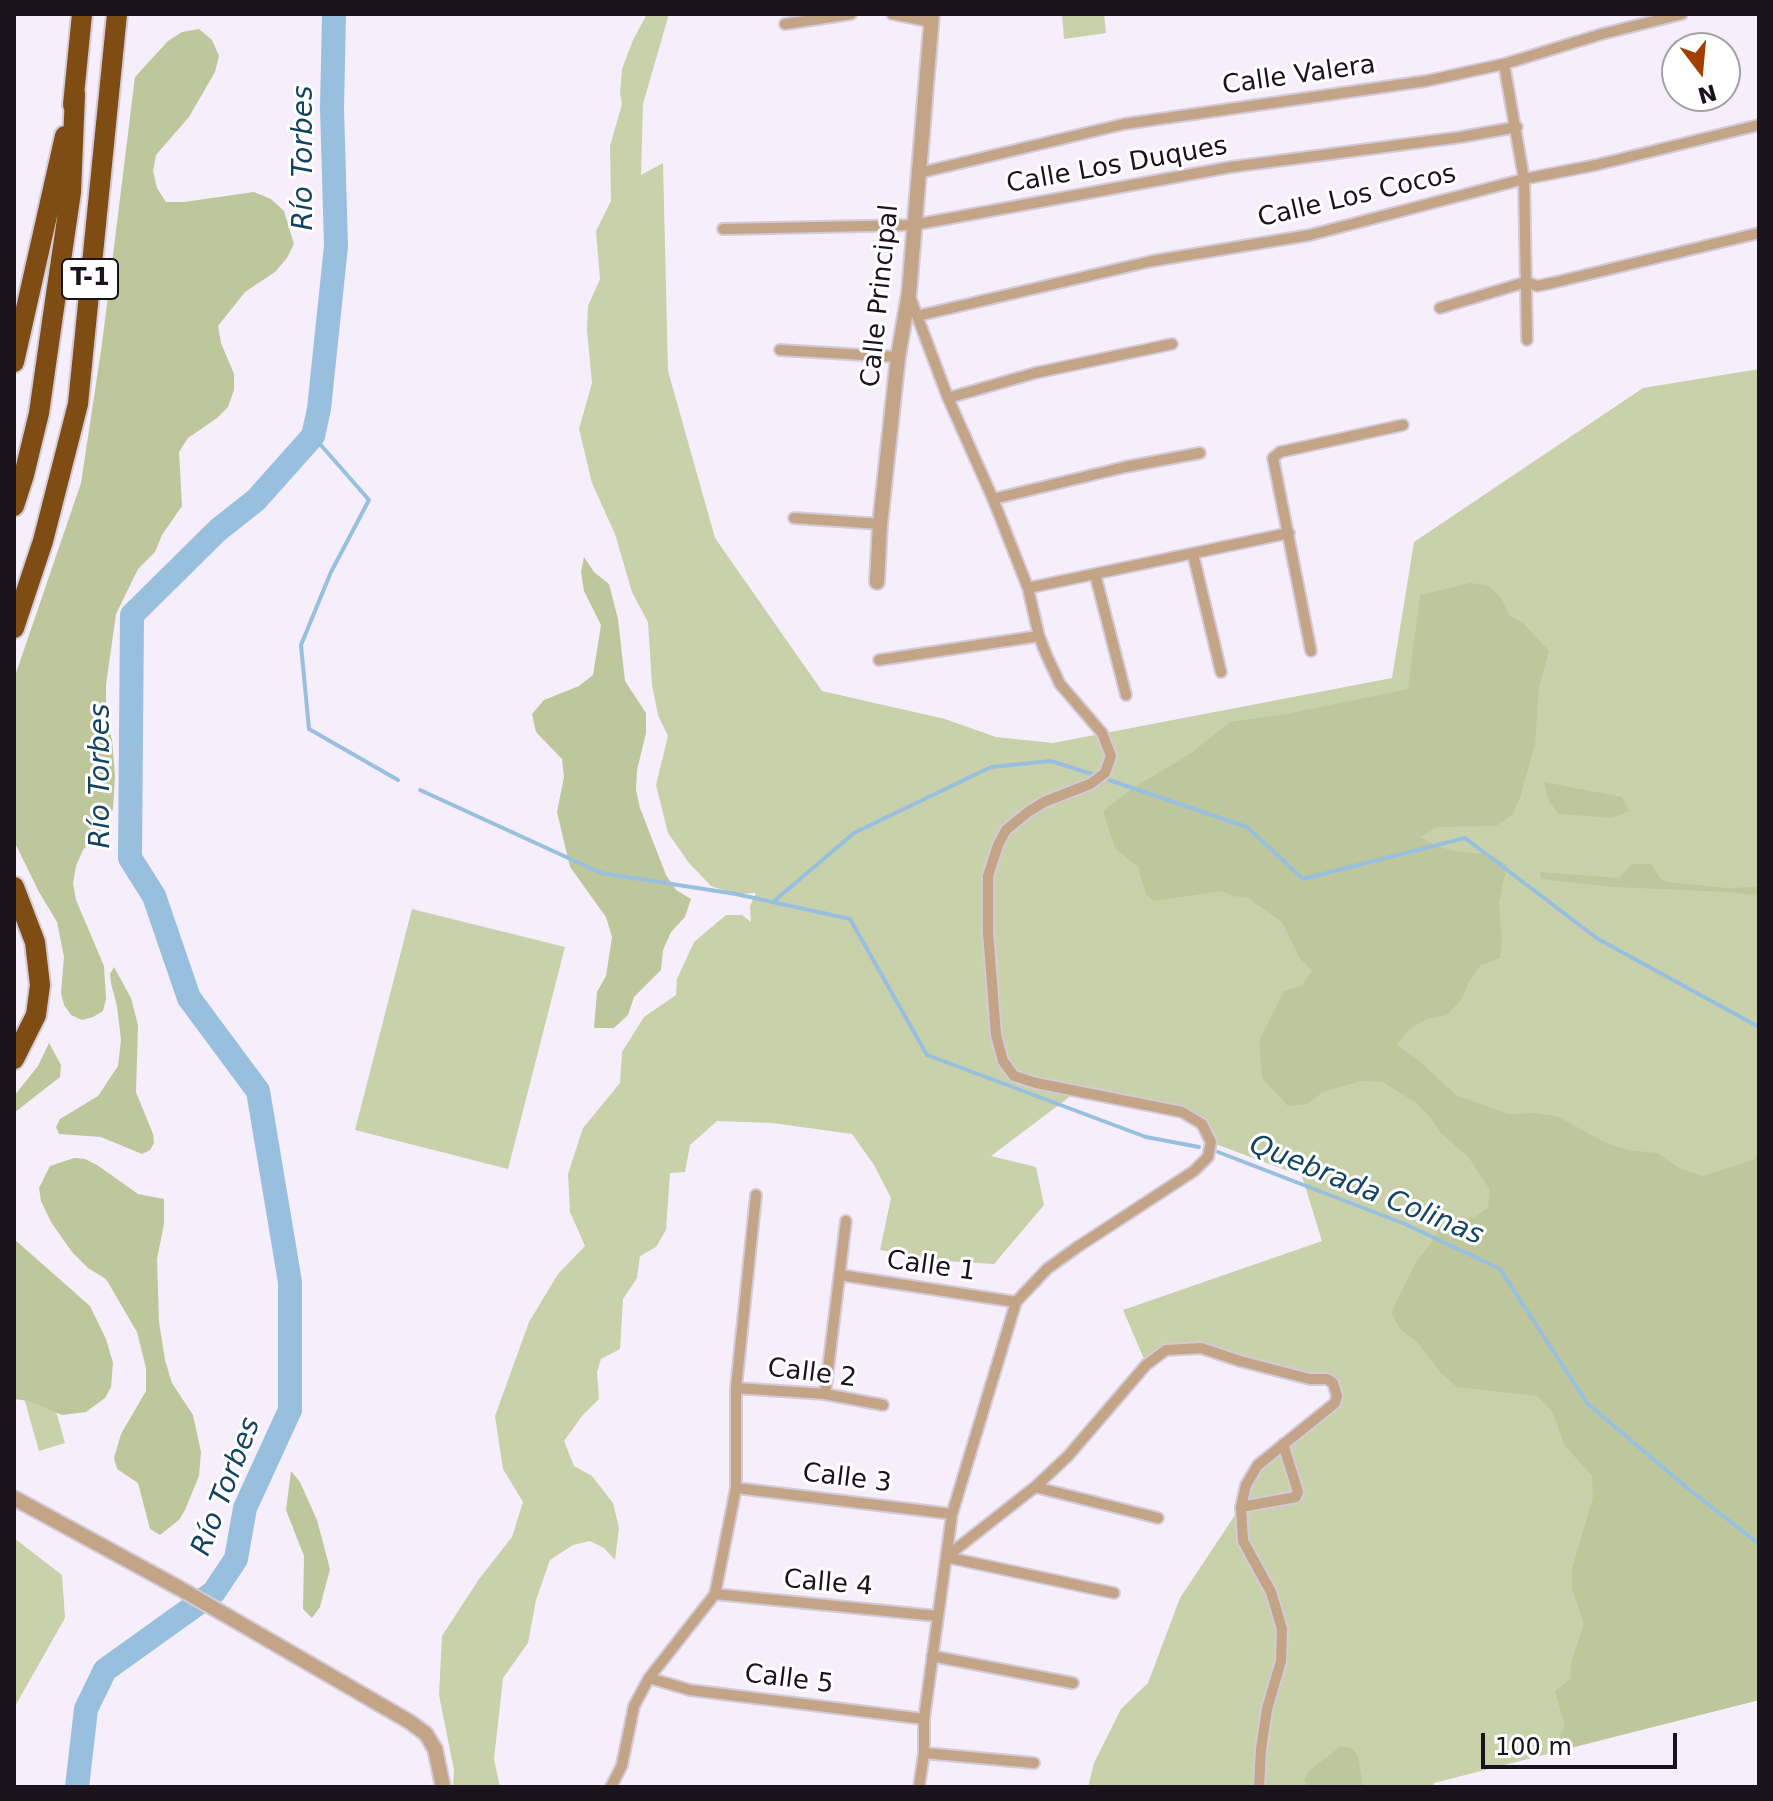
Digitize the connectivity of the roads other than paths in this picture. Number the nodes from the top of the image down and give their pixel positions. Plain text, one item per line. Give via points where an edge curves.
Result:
1 (82, 14) edge
2 (117, 14) edge
3 (851, 14) edge
4 (892, 14) edge
5 (1682, 14) edge
6 (931, 18) edge
7 (785, 24) dead end
8 (1504, 64) junction
9 (75, 94) junction
10 (1759, 125) edge
11 (1517, 127) junction
12 (919, 173) junction
13 (1524, 179) junction
14 (913, 225) junction
15 (723, 229) dead end
16 (1759, 233) edge
17 (1526, 282) junction
18 (909, 293) junction
19 (1440, 308) dead end
20 (917, 316) junction
21 (1527, 340) dead end
22 (1172, 344) dead end
23 (780, 350) dead end
24 (898, 357) junction
25 (14, 362) edge
26 (948, 398) junction
27 (1403, 425) dead end
28 (1200, 453) dead end
29 (993, 499) junction
30 (14, 506) edge
31 (794, 518) dead end
32 (880, 524) junction
33 (1289, 533) junction
34 (1193, 554) junction
35 (1095, 574) junction
36 (877, 582) dead end
37 (1028, 588) junction
38 (14, 628) edge
39 (1039, 636) junction
40 (1311, 651) dead end
41 (879, 660) dead end
42 (1221, 672) dead end
43 (1126, 695) dead end
44 (14, 887) edge
45 (14, 1059) edge
46 (756, 1195) dead end
47 (846, 1221) dead end
48 (840, 1275) junction
49 (1016, 1302) junction
50 (736, 1388) junction
51 (825, 1394) junction
52 (883, 1405) dead end
53 (1283, 1444) junction
54 (1035, 1487) junction
55 (736, 1488) junction
56 (14, 1498) edge
57 (1241, 1507) junction
58 (952, 1514) junction
59 (1158, 1518) dead end
60 (946, 1557) junction
61 (1114, 1593) dead end
62 (715, 1594) junction
63 (937, 1616) junction
64 (932, 1656) junction
65 (649, 1678) junction
66 (1073, 1683) dead end
67 (924, 1719) junction
68 (924, 1753) junction
69 (1034, 1763) dead end
70 (443, 1787) edge
71 (612, 1787) edge
72 (919, 1787) edge
73 (1259, 1787) edge

1 - 9 highway, T-1
2 - 38 highway, T-1 via 78,404
3 - 7 street
4 - 6 street
5 - 8 street, Calle Valera
6 - 12 street, Calle Principal
8 - 11 street
8 - 12 street, Calle Valera via 1426,81 1124,124
9 - 25 highway, T-1
9 - 30 highway via 71,192 39,413
10 - 13 street, Calle Los Cocos
11 - 13 street
11 - 14 street, Calle Los Duques via 1231,167
12 - 14 street, Calle Principal
13 - 17 street
13 - 20 street, Calle Los Cocos via 1310,235 1152,261
14 - 15 street, Calle Los Duques
14 - 18 street, Calle Principal
16 - 17 street via 1552,283
17 - 19 street
17 - 21 street
18 - 20 street
18 - 24 street, Calle Principal
20 - 26 street
22 - 26 street
23 - 24 street
24 - 32 street, Calle Principal
26 - 29 street
27 - 33 street via 1276,454
28 - 29 street
29 - 37 street
31 - 32 street
32 - 36 street, Calle Principal
33 - 34 street
33 - 40 street
34 - 35 street
34 - 42 street
35 - 37 street
35 - 43 street
37 - 39 street
39 - 41 street
39 - 49 street via 1060,684 1102,733 1111,756 1105,773 1028,812 1006,830 998,845 988,876 988,908 993,1009 1003,1061 1014,1076 1036,1083 1182,1112 1202,1124 1211,1142 1208,1157 1194,1171 1066,1255
44 - 45 highway via 35,942 40,985 36,1015
46 - 50 street
47 - 48 street
48 - 49 street, Calle 1
48 - 51 street
49 - 58 street
50 - 51 street, Calle 2
50 - 55 street
51 - 52 street, Calle 2
53 - 54 street via 1335,1403 1333,1383 1201,1348 1166,1350 1146,1365
53 - 57 street via 1258,1465
53 - 57 street via 1296,1497
54 - 59 street
54 - 60 street
55 - 58 street, Calle 3
55 - 62 street
56 - 70 street via 399,1715 426,1734
57 - 73 street via 1243,1541 1271,1592 1282,1629
58 - 60 street
60 - 61 street
60 - 63 street
62 - 63 street, Calle 4
62 - 65 street
63 - 64 street
64 - 66 street
64 - 67 street
65 - 67 street, Calle 5 via 690,1690
65 - 71 street via 634,1706
67 - 68 street
68 - 69 street
68 - 72 street

